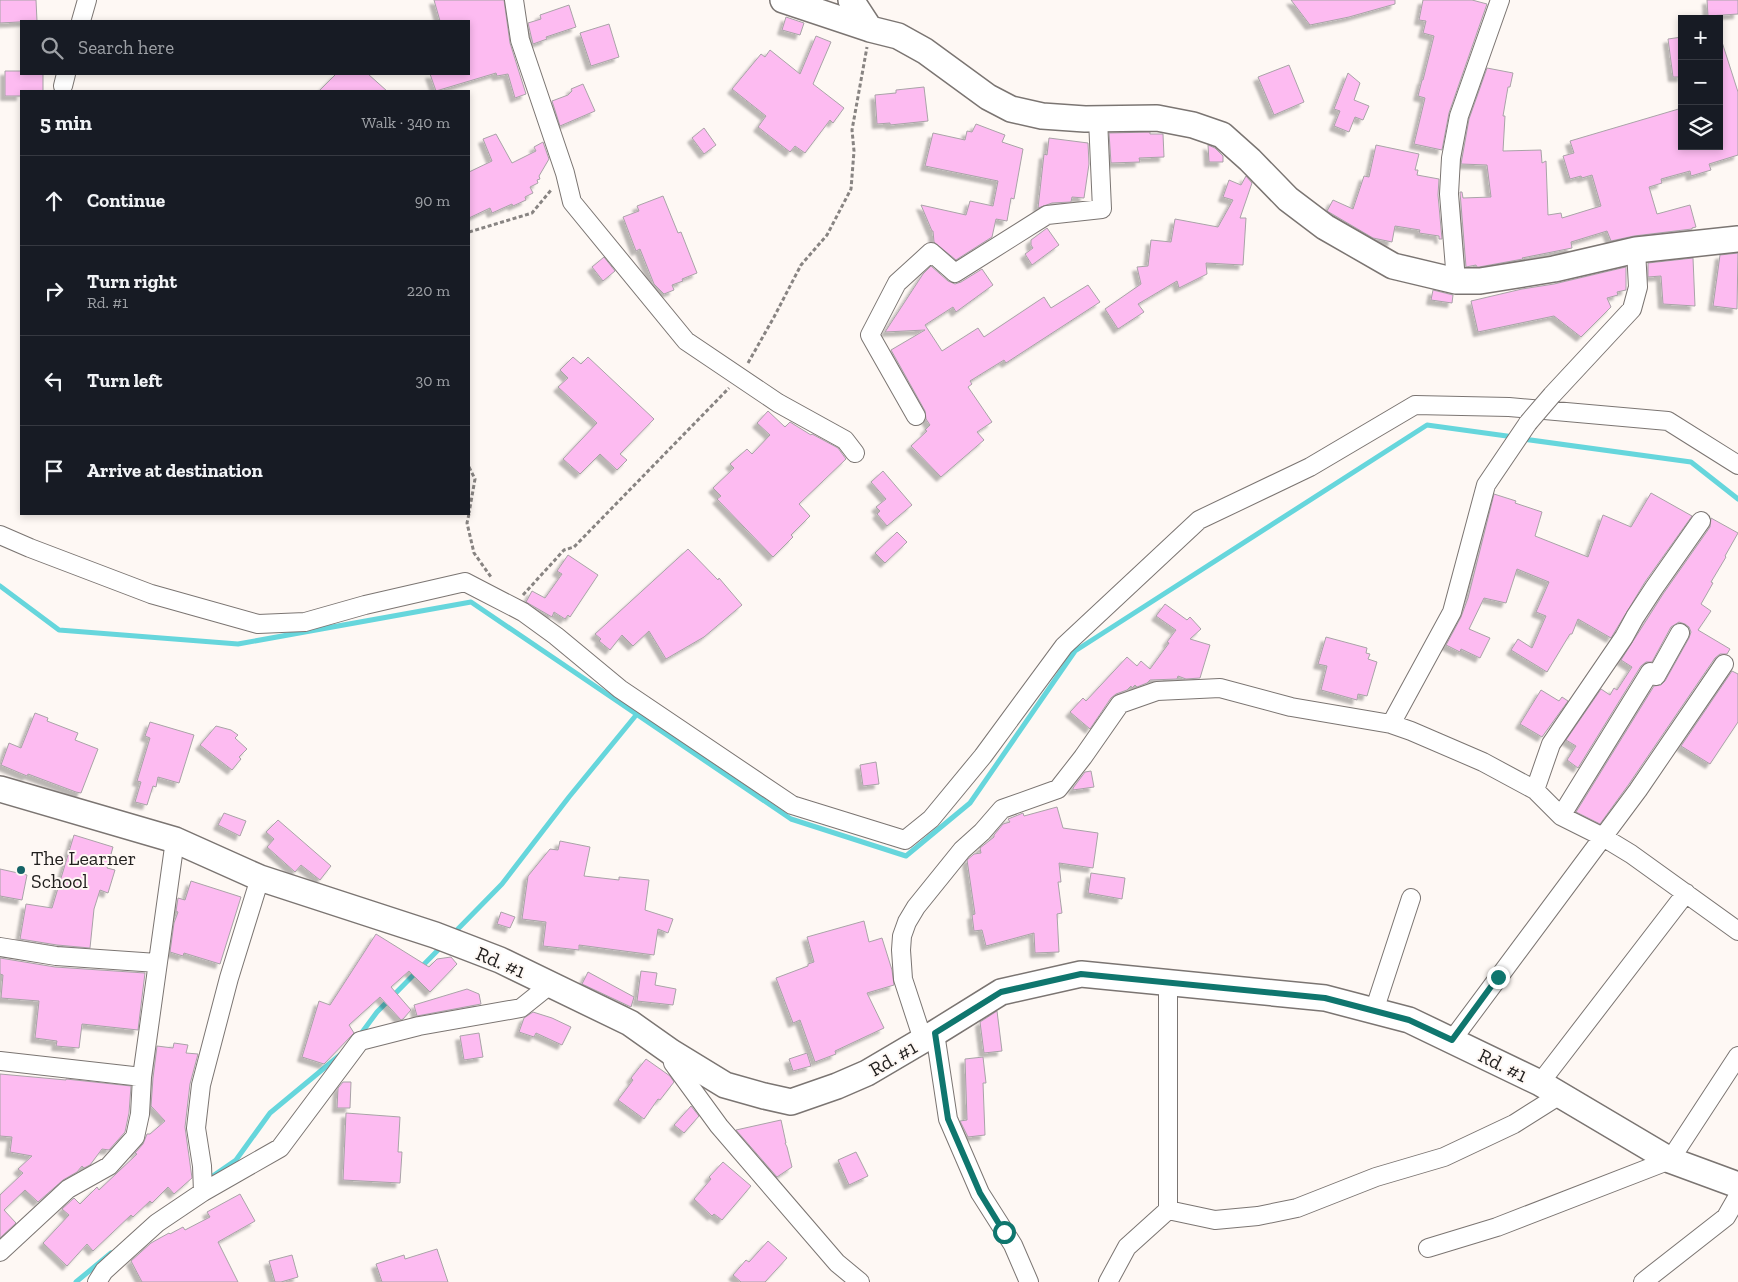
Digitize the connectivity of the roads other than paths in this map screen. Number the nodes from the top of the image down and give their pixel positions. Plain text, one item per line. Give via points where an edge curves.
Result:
1 (87, 0) edge
2 (514, 0) edge
3 (783, 0) edge
4 (851, 0) edge
5 (1500, 0) edge
6 (81, 20) edge
7 (870, 29) junction
8 (1098, 119) junction
9 (1738, 239) edge
10 (1636, 250) junction
11 (1456, 282) junction
12 (916, 416) dead end
13 (855, 453) dead end
14 (1738, 465) edge
15 (1701, 521) dead end
16 (0, 535) edge
17 (1680, 632) dead end
18 (1724, 664) dead end
19 (1391, 724) junction
20 (0, 789) edge
21 (1536, 790) junction
22 (1561, 816) junction
23 (1603, 837) junction
24 (175, 840) junction
25 (260, 878) junction
26 (1686, 893) junction
27 (1411, 898) dead end
28 (1738, 931) edge
29 (0, 947) edge
30 (157, 963) junction
31 (1168, 982) junction
32 (551, 984) junction
33 (1374, 1011) junction
34 (929, 1037) junction
35 (1452, 1040) junction
36 (671, 1052) junction
37 (1738, 1056) edge
38 (0, 1061) edge
39 (142, 1077) junction
40 (1550, 1089) junction
41 (1670, 1160) junction
42 (1738, 1185) edge
43 (203, 1192) junction
44 (1738, 1196) edge
45 (1168, 1210) junction
46 (1428, 1248) dead end
47 (0, 1252) edge
48 (101, 1278) edge
49 (860, 1282) edge
50 (1028, 1282) edge
51 (1108, 1282) edge
52 (1643, 1282) edge

1 - 6 street
2 - 13 street via 520,40 572,202 686,341 739,378 845,440
3 - 7 main road
4 - 7 main road
5 - 11 street via 1459,116 1451,158 1449,194
7 - 8 main road via 898,36 925,50 988,97 1011,109 1042,116
8 - 11 main road via 1158,118 1222,135 1288,199 1325,227 1393,266
8 - 12 street via 1102,209 1047,215 955,273 930,252 897,282 870,334
9 - 10 main road
10 - 11 main road via 1554,269
10 - 19 street, bridge via 1638,287 1632,309 1527,425 1486,485 1452,612
14 - 16 street via 1668,422 1509,407 1415,405 1310,467 1199,520 1064,646 983,756 931,819 905,840 792,806 620,689 523,612 465,582 305,622 258,624 152,594
15 - 21 street via 1551,744
17 - 22 street via 1656,676 1650,672
18 - 23 street
19 - 21 street via 1483,762
19 - 34 street via 1291,707 1220,688 1157,691 1120,704 1058,789 1002,809 962,850 907,922 901,950 903,979
20 - 24 main road, Rd. #1
21 - 22 street
22 - 23 street
23 - 26 street
23 - 35 street
24 - 25 main road, Rd. #1
24 - 30 street
25 - 32 main road, Rd. #1 via 443,938
25 - 43 street via 228,978 200,1085 196,1128
26 - 28 street
26 - 40 street
27 - 33 street
29 - 30 street via 56,956
30 - 39 street
31 - 33 main road, Rd. #1 via 1325,998
31 - 34 main road, Rd. #1 via 1081,974 1001,992
31 - 45 street
32 - 36 main road, Rd. #1 via 630,1023
32 - 43 street via 521,1008 419,1026 360,1041 280,1148
33 - 35 main road, Rd. #1 via 1409,1020
34 - 36 main road, Rd. #1 via 867,1073 792,1102 725,1085
34 - 50 street via 948,1119 980,1193 1013,1245
35 - 40 main road, Rd. #1
36 - 49 street via 673,1063 719,1126 837,1263
37 - 41 street
38 - 39 street
39 - 47 street via 135,1137 109,1166 68,1190
40 - 41 main road, Rd. #1
40 - 45 street via 1514,1124 1444,1157 1376,1177 1297,1208 1215,1220
41 - 42 main road, Rd. #1
41 - 46 street via 1497,1227
43 - 48 street via 157,1223
44 - 52 street via 1726,1217
45 - 51 street via 1127,1247

